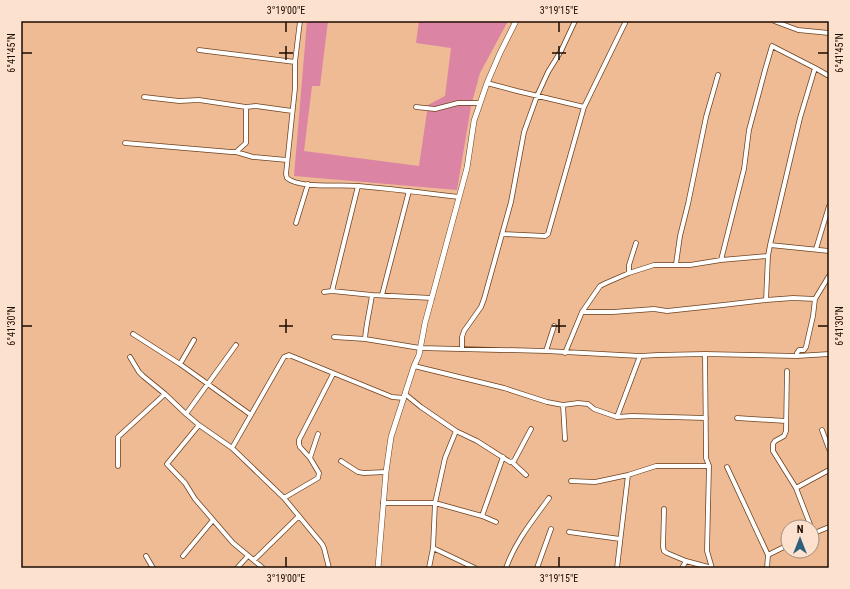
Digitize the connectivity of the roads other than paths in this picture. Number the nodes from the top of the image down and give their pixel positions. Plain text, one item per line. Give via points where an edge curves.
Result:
1 (300, 21) edge
2 (516, 21) edge
3 (574, 21) edge
4 (626, 21) edge
5 (774, 21) edge
6 (829, 33) edge
7 (199, 50) dead end
8 (295, 62) junction
9 (815, 68) junction
10 (718, 75) dead end
11 (829, 76) edge
12 (487, 83) junction
13 (537, 96) junction
14 (144, 97) dead end
15 (480, 103) junction
16 (246, 107) junction
17 (416, 107) dead end
18 (584, 107) junction
19 (292, 111) junction
20 (125, 143) dead end
21 (236, 152) junction
22 (287, 160) junction
23 (308, 184) junction
24 (358, 186) junction
25 (409, 191) junction
26 (459, 197) junction
27 (829, 206) edge
28 (296, 223) dead end
29 (502, 234) junction
30 (636, 243) dead end
31 (770, 245) junction
32 (816, 249) junction
33 (829, 251) edge
34 (768, 256) junction
35 (721, 260) junction
36 (676, 264) junction
37 (629, 273) junction
38 (829, 276) edge
39 (332, 291) junction
40 (324, 292) dead end
41 (372, 295) junction
42 (382, 295) junction
43 (432, 298) junction
44 (815, 299) junction
45 (766, 300) junction
46 (582, 312) junction
47 (554, 326) dead end
48 (133, 334) dead end
49 (334, 337) dead end
50 (365, 339) junction
51 (194, 340) dead end
52 (236, 345) dead end
53 (420, 348) junction
54 (462, 349) junction
55 (546, 351) junction
56 (565, 353) junction
57 (705, 354) junction
58 (829, 354) edge
59 (640, 356) junction
60 (797, 356) junction
61 (130, 357) dead end
62 (180, 364) junction
63 (414, 366) junction
64 (787, 372) dead end
65 (333, 374) junction
66 (208, 384) junction
67 (165, 394) junction
68 (404, 396) junction
69 (563, 405) junction
70 (186, 414) junction
71 (251, 415) junction
72 (617, 418) junction
73 (706, 418) junction
74 (737, 418) dead end
75 (786, 422) junction
76 (200, 425) junction
77 (531, 429) dead end
78 (822, 430) dead end
79 (456, 431) junction
80 (318, 434) dead end
81 (565, 439) dead end
82 (232, 448) junction
83 (829, 449) edge
84 (503, 457) junction
85 (310, 458) junction
86 (341, 461) dead end
87 (512, 462) junction
88 (118, 466) dead end
89 (709, 466) junction
90 (727, 467) dead end
91 (829, 470) edge
92 (386, 472) junction
93 (526, 475) dead end
94 (628, 475) junction
95 (571, 481) dead end
96 (796, 488) junction
97 (284, 498) junction
98 (549, 498) dead end
99 (383, 503) junction
100 (435, 503) junction
101 (664, 509) dead end
102 (299, 516) junction
103 (482, 516) junction
104 (808, 519) edge
105 (213, 520) junction
106 (496, 522) dead end
107 (552, 529) dead end
108 (569, 532) dead end
109 (620, 539) junction
110 (432, 548) junction
111 (780, 549) edge
112 (768, 555) junction
113 (146, 556) dead end
114 (183, 556) dead end
115 (248, 556) junction
116 (254, 560) junction
117 (686, 561) junction
118 (153, 568) edge
119 (237, 568) edge
120 (263, 568) edge
121 (329, 568) edge
122 (378, 568) edge
123 (429, 568) edge
124 (475, 568) edge
125 (506, 568) edge
126 (537, 568) edge
127 (617, 568) edge
128 (682, 568) edge
129 (712, 568) edge
130 (767, 568) edge

1 - 8 street
2 - 12 street
3 - 13 street via 565,44
4 - 18 street
5 - 6 street via 798,30
7 - 8 street
8 - 19 street
9 - 11 street
9 - 31 street via 800,118
9 - 35 street via 772,46 753,115 744,169
10 - 36 street via 706,117
12 - 13 street
12 - 15 street
13 - 18 street
13 - 29 street via 524,132 511,202
14 - 16 street via 180,101 199,100
15 - 17 street via 458,103 435,109
15 - 26 street
16 - 19 street
16 - 21 street via 246,143
18 - 29 street via 548,234
19 - 22 street
20 - 21 street
21 - 22 street via 253,157
22 - 23 street via 287,178
23 - 24 street
23 - 28 street
24 - 25 street
24 - 39 street
25 - 26 street
25 - 42 street
26 - 43 street
27 - 32 street
29 - 54 street via 484,299 464,331
30 - 37 street
31 - 32 street
31 - 34 street
32 - 33 street
34 - 35 street
34 - 45 street
35 - 36 street via 690,265
36 - 37 street via 654,265
37 - 46 street via 600,286
38 - 44 street
39 - 40 street
39 - 41 street
41 - 42 street
41 - 50 street
42 - 43 street
43 - 53 street
44 - 45 street
44 - 60 street via 806,347 796,353
45 - 46 street via 667,311 654,309
46 - 56 street
47 - 55 street
48 - 62 street
49 - 50 street
50 - 53 street
51 - 62 street
52 - 66 street
53 - 54 street
53 - 63 street
54 - 55 street
55 - 56 street
56 - 59 street
57 - 59 street
57 - 60 street
57 - 73 street
58 - 60 street
59 - 72 street
61 - 67 street via 139,372
62 - 66 street
63 - 68 street
63 - 69 street
64 - 75 street
65 - 68 street via 392,397
65 - 71 street via 289,355 286,356
65 - 85 street via 299,440 298,444
66 - 70 street
66 - 71 street
67 - 70 street
67 - 88 street via 118,437
68 - 79 street
68 - 92 street via 391,437
69 - 72 street via 588,404
69 - 81 street
70 - 76 street
71 - 82 street
72 - 73 street
73 - 89 street via 706,458
74 - 75 street
75 - 96 street via 784,436 775,441 772,447
76 - 82 street
76 - 105 street via 167,464
77 - 87 street
78 - 83 street
79 - 84 street
79 - 100 street via 445,458
80 - 85 street
82 - 97 street
84 - 87 street
84 - 103 street
85 - 97 street via 319,473 318,478
86 - 92 street via 358,472
87 - 93 street
89 - 94 street via 662,465
89 - 129 street via 707,551
90 - 112 street
91 - 96 street
92 - 99 street
94 - 95 street via 595,482
94 - 109 street
96 - 104 street
97 - 102 street
98 - 125 street via 526,530
99 - 100 street
99 - 122 street
100 - 103 street
100 - 110 street
101 - 117 street via 664,551
102 - 116 street
102 - 121 street via 322,544
103 - 106 street
105 - 114 street
105 - 115 street
107 - 126 street
108 - 109 street
109 - 127 street
110 - 123 street
110 - 124 street
111 - 112 street
112 - 130 street
113 - 118 street
115 - 116 street
115 - 119 street
116 - 120 street
117 - 128 street
117 - 129 street

